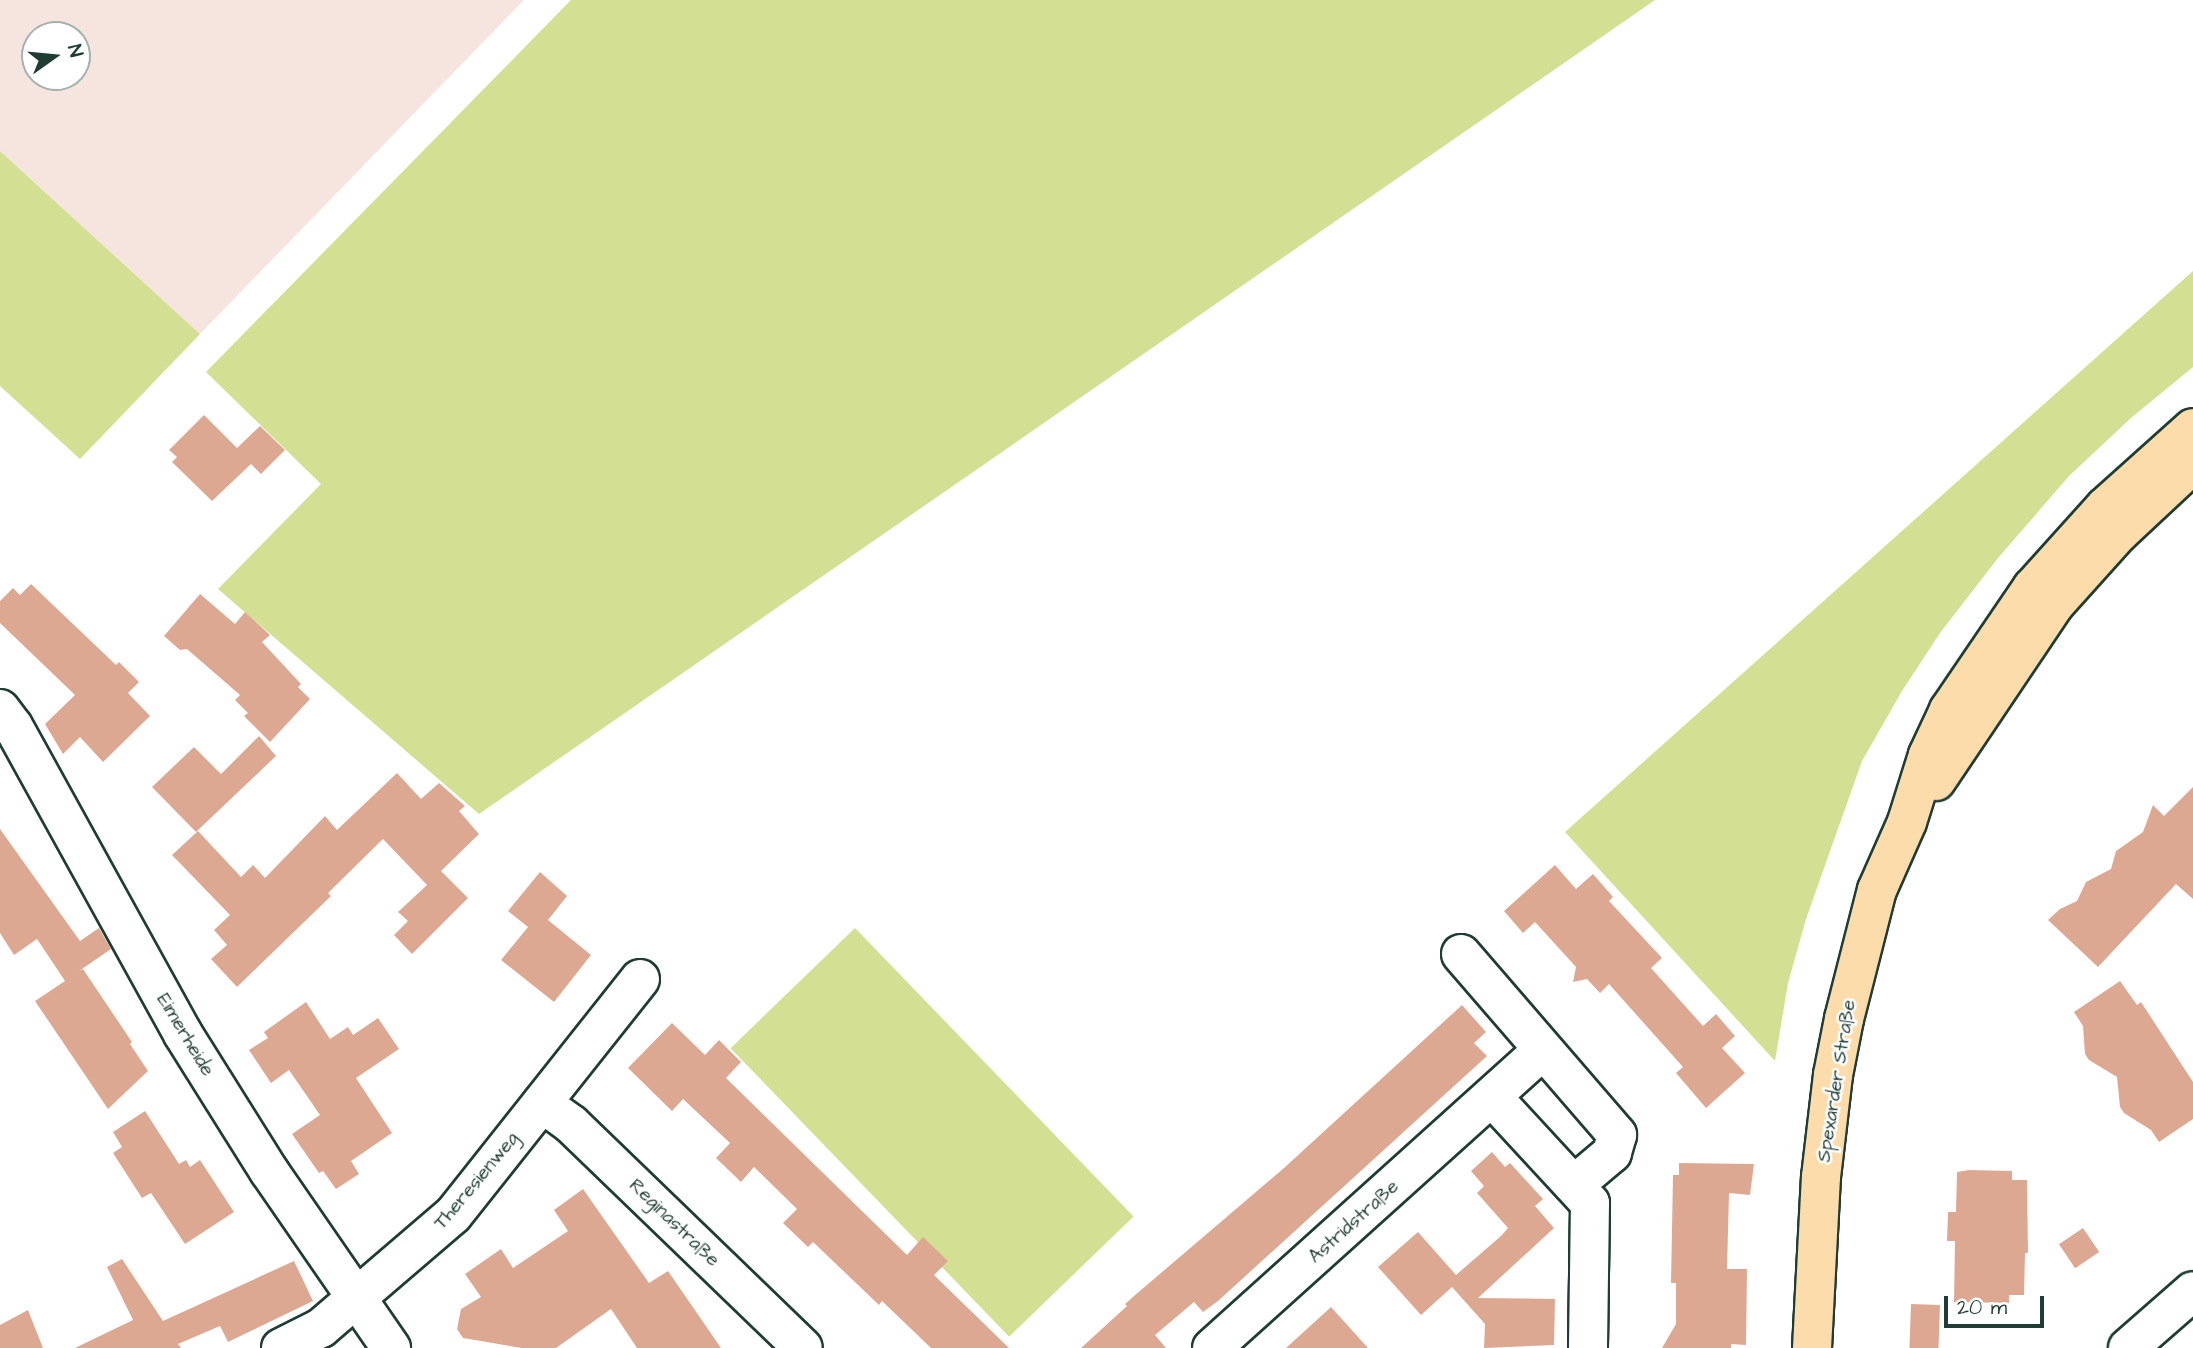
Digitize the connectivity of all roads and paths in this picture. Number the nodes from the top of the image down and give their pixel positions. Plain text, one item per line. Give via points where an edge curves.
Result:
1 (2193, 428) edge
2 (2193, 464) edge
3 (0, 709) edge
4 (1907, 822) junction
5 (1461, 954) dead end
6 (639, 979) dead end
7 (1543, 1050) junction
8 (1493, 1098) junction
9 (541, 1103) junction
10 (1574, 1185) junction
11 (2193, 1291) edge
12 (358, 1299) junction
13 (1215, 1347) edge
14 (281, 1348) edge
15 (391, 1348) edge
16 (803, 1348) edge
17 (1588, 1348) edge
18 (1812, 1348) edge
19 (2128, 1348) edge

1 - 4 main road, Spexarder Straße via 2105,507 2032,588 1949,710 1928,755
2 - 4 main road, Spexarder Straße via 2119,533 2055,604
3 - 12 street, Eimerheide via 183,1034 269,1171
4 - 18 main road, Spexarder Straße via 1877,890 1833,1075 1821,1177
5 - 7 street
6 - 9 street, Theresienweg
7 - 8 street, Astridstraße
7 - 10 street via 1618,1135 1612,1153
8 - 10 street
8 - 13 street, Astridstraße
9 - 12 street, Theresienweg via 453,1215
9 - 16 street, Reginastraße via 571,1124
10 - 17 street via 1590,1203
11 - 19 street
12 - 14 street, Theresienweg via 321,1328
12 - 15 street, Eimerheide

